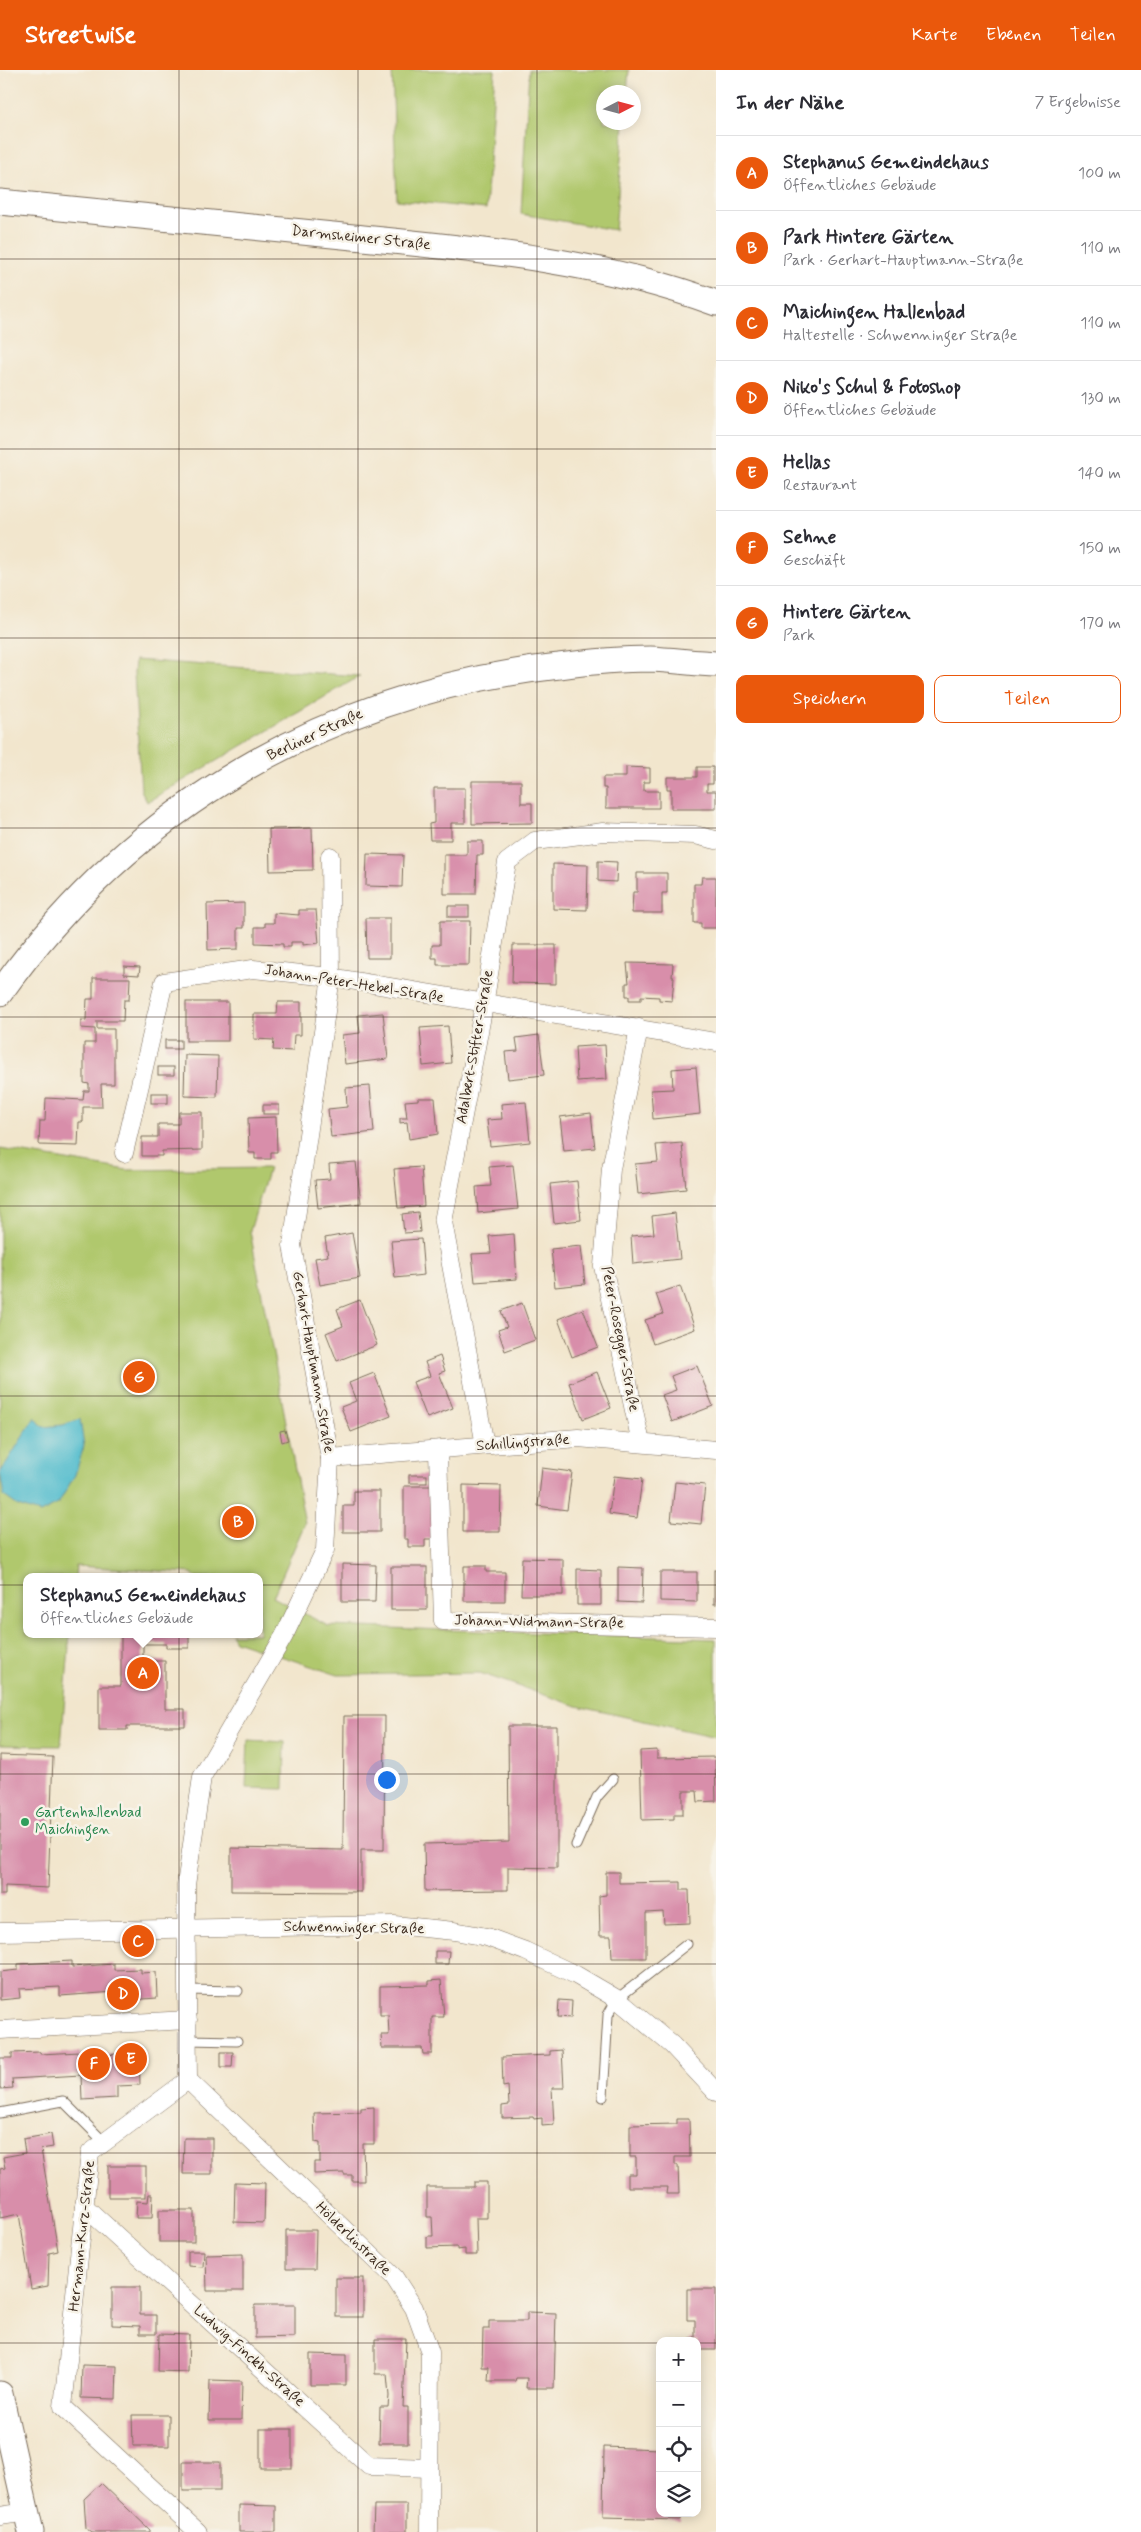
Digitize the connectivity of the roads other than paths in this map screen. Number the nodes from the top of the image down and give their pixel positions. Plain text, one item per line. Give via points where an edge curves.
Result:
1 (0, 202) edge
2 (716, 303) edge
3 (716, 664) edge
4 (716, 840) edge
5 (330, 856) dead end
6 (331, 977) junction
7 (0, 993) edge
8 (484, 1004) junction
9 (639, 1028) junction
10 (716, 1042) edge
11 (124, 1153) dead end
12 (641, 1443) junction
13 (486, 1444) junction
14 (438, 1450) junction
15 (716, 1450) edge
16 (330, 1458) junction
17 (716, 1627) edge
18 (613, 1779) dead end
19 (576, 1845) dead end
20 (187, 1929) junction
21 (0, 1932) edge
22 (687, 1944) dead end
23 (187, 1990) junction
24 (238, 1990) dead end
25 (617, 1999) junction
26 (188, 2020) junction
27 (0, 2030) edge
28 (188, 2040) junction
29 (237, 2041) dead end
30 (188, 2080) junction
31 (716, 2092) edge
32 (602, 2097) dead end
33 (0, 2113) edge
34 (105, 2143) junction
35 (84, 2206) junction
36 (0, 2394) edge
37 (429, 2468) junction
38 (0, 2516) edge
39 (29, 2522) edge
40 (198, 2532) edge
41 (429, 2532) edge

1 - 2 main road, Darmsheimer Straße via 534,258 670,286
3 - 7 main road, Berliner Straße via 650,659 595,662 472,679 408,696 305,737 208,789 152,832 100,876 61,916 26,956
4 - 8 street, Adalbert-Stifter-Straße via 695,835 603,832 535,841 507,862
5 - 6 street, Gerhart-Hauptmann-Straße
6 - 8 street, Johann-Peter-Hebel-Straße
6 - 11 street, Johann-Peter-Hebel-Straße via 253,969 164,982
6 - 16 street, Gerhart-Hauptmann-Straße via 292,1245
8 - 9 street, Johann-Peter-Hebel-Straße
8 - 13 street, Adalbert-Stifter-Straße via 443,1222
9 - 10 street, Johann-Peter-Hebel-Straße
9 - 12 street, Peter-Rosegger-Straße via 611,1169 603,1266
12 - 13 street, Schillingstraße via 578,1438
12 - 15 street, Schillingstraße
13 - 14 street, Schillingstraße
14 - 16 street, Schillingstraße
14 - 17 street, Johann-Widmann-Straße via 443,1621
16 - 20 street, Gerhart-Hauptmann-Straße via 325,1550 284,1636 202,1777 186,1885
18 - 19 lane via 597,1797
20 - 21 street, Schwenninger Straße
20 - 23 street
20 - 25 street, Schwenninger Straße via 394,1925 454,1930 525,1950
22 - 25 lane
23 - 24 lane
23 - 26 street
25 - 31 street, Schwenninger Straße via 672,2045
25 - 32 lane via 608,2015
26 - 27 street
26 - 28 street
28 - 29 lane
28 - 30 street
30 - 34 street, Hermann-Kurz-Straße
30 - 37 street, Hölderlinstraße via 394,2277 414,2308 430,2352
33 - 34 lane via 63,2101
34 - 35 street, Hermann-Kurz-Straße via 90,2153
35 - 37 street, Ludwig-Finckh-Straße via 369,2466
35 - 40 street, Hermann-Kurz-Straße via 63,2407
36 - 39 main road
37 - 41 street, Hölderlinstraße
38 - 39 street

